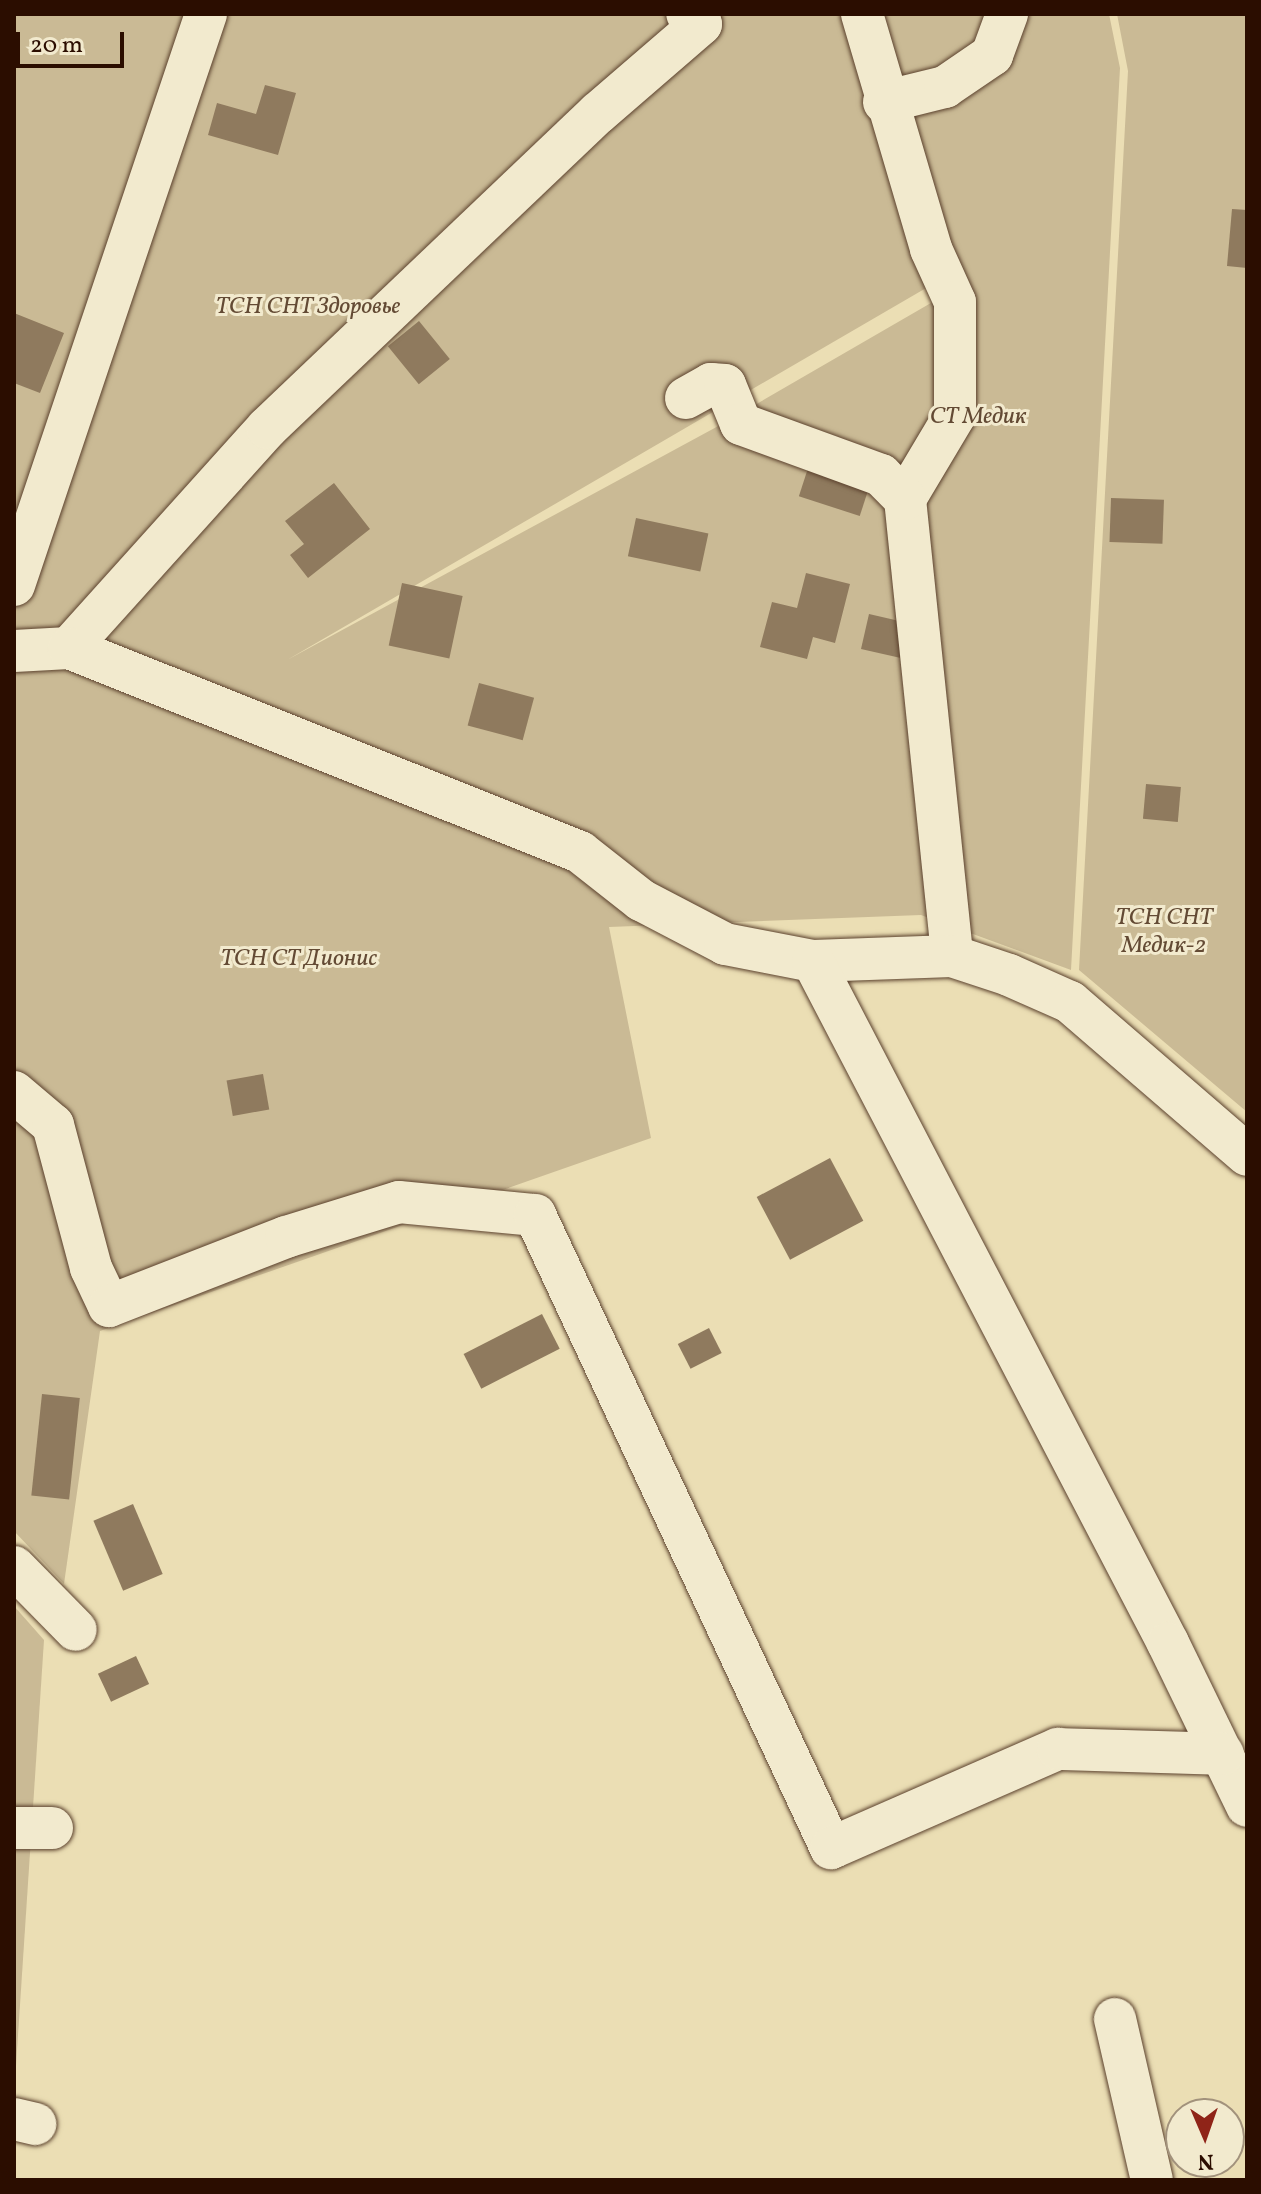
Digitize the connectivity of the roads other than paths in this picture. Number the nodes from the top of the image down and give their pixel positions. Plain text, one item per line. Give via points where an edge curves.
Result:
1 (206, 14) edge
2 (862, 14) edge
3 (1007, 14) edge
4 (700, 17) edge
5 (884, 102) junction
6 (686, 398) dead end
7 (905, 499) junction
8 (14, 585) edge
9 (69, 648) junction
10 (14, 651) edge
11 (952, 956) junction
12 (813, 961) junction
13 (14, 1092) edge
14 (1247, 1155) edge
15 (14, 1567) edge
16 (76, 1630) dead end
17 (1223, 1754) junction
18 (1247, 1806) edge
19 (1115, 2019) dead end
20 (1152, 2180) edge

1 - 8 street
2 - 5 street
3 - 5 street via 992,55 945,87
4 - 9 street via 267,428
5 - 7 street via 931,249 955,302 955,415
6 - 7 street via 711,384 725,385 741,424 881,475
7 - 11 street
9 - 10 street
9 - 12 street via 580,852 641,900 725,944
11 - 12 street
11 - 14 street via 1070,1002
12 - 17 street
13 - 17 street via 53,1125 91,1268 109,1306 286,1237 399,1202 535,1215 831,1848 1058,1749
15 - 16 street
17 - 18 street
19 - 20 street

